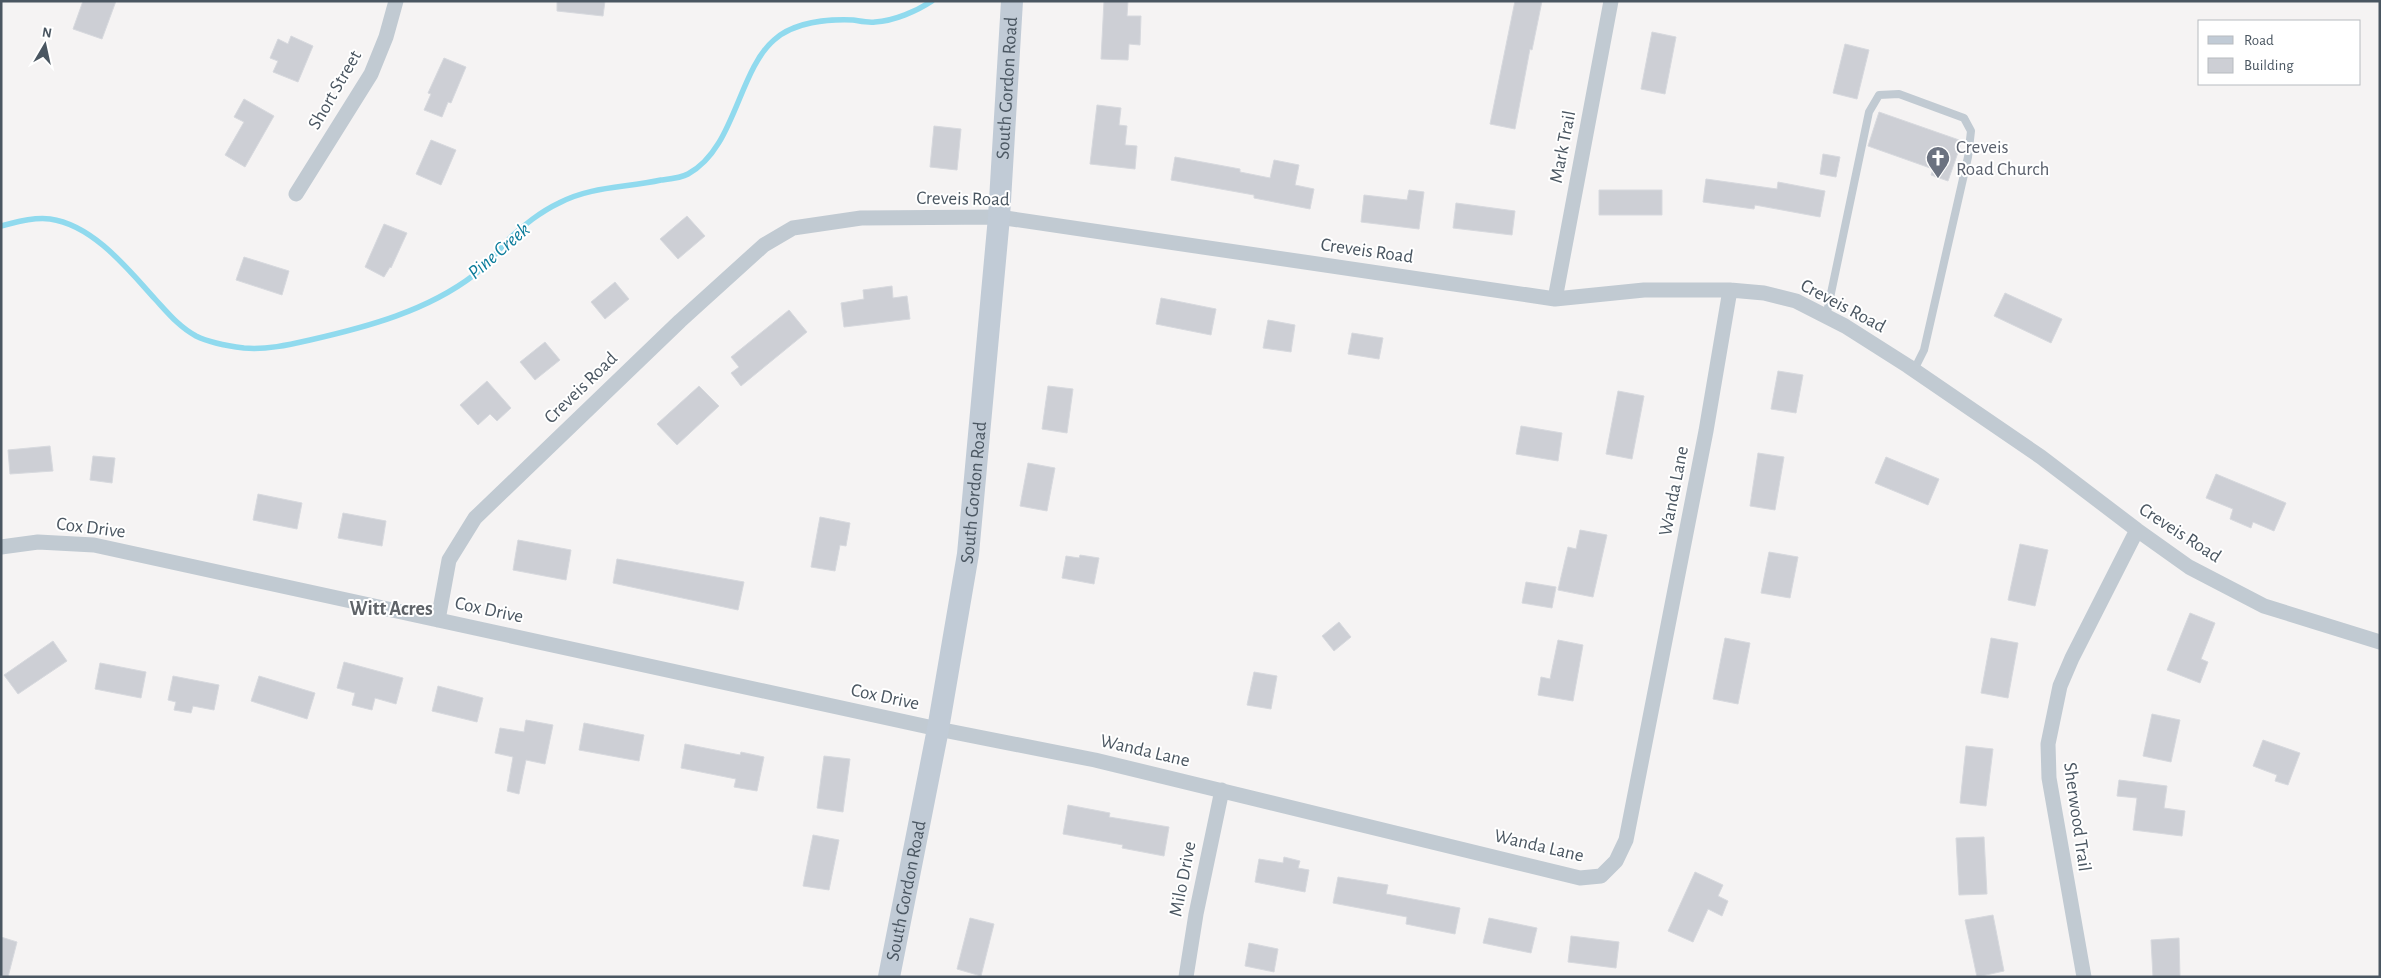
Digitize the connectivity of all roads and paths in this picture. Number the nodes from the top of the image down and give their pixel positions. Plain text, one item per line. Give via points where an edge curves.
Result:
1 (396, 1) edge
2 (1012, 1) edge
3 (1611, 1) edge
4 (296, 194) dead end
5 (999, 217) junction
6 (1730, 290) junction
7 (1555, 300) junction
8 (1826, 316) junction
9 (1914, 370) junction
10 (2137, 530) junction
11 (1, 547) edge
12 (438, 620) junction
13 (2380, 642) edge
14 (938, 728) junction
15 (1222, 790) junction
16 (889, 977) edge
17 (1186, 977) edge
18 (2084, 977) edge

1 - 4 street, Short Street via 371,74
2 - 5 street, South Gordon Road
3 - 7 street, Mark Trail
5 - 7 street, Creveis Road
5 - 12 street, Creveis Road via 861,218 793,228 764,246 680,321 474,518 449,560
5 - 14 street, South Gordon Road via 968,554
6 - 7 street, Creveis Road via 1644,290
6 - 8 street, Creveis Road via 1764,293 1796,302
6 - 15 street, Wanda Lane via 1706,431 1626,840 1616,861 1601,876 1580,878
8 - 9 street, Creveis Road
8 - 9 lane via 1870,112 1879,95 1899,94 1964,118 1971,131 1968,156 1924,350
9 - 10 street, Creveis Road via 2041,457
10 - 13 street, Creveis Road via 2189,566 2264,606
10 - 18 street, Sherwood Trail via 2063,679 2048,744 2049,778
11 - 12 street, Cox Drive via 38,542 94,546
12 - 14 street, Cox Drive
14 - 15 street, Wanda Lane
14 - 16 street, South Gordon Road
15 - 17 street, Milo Drive

